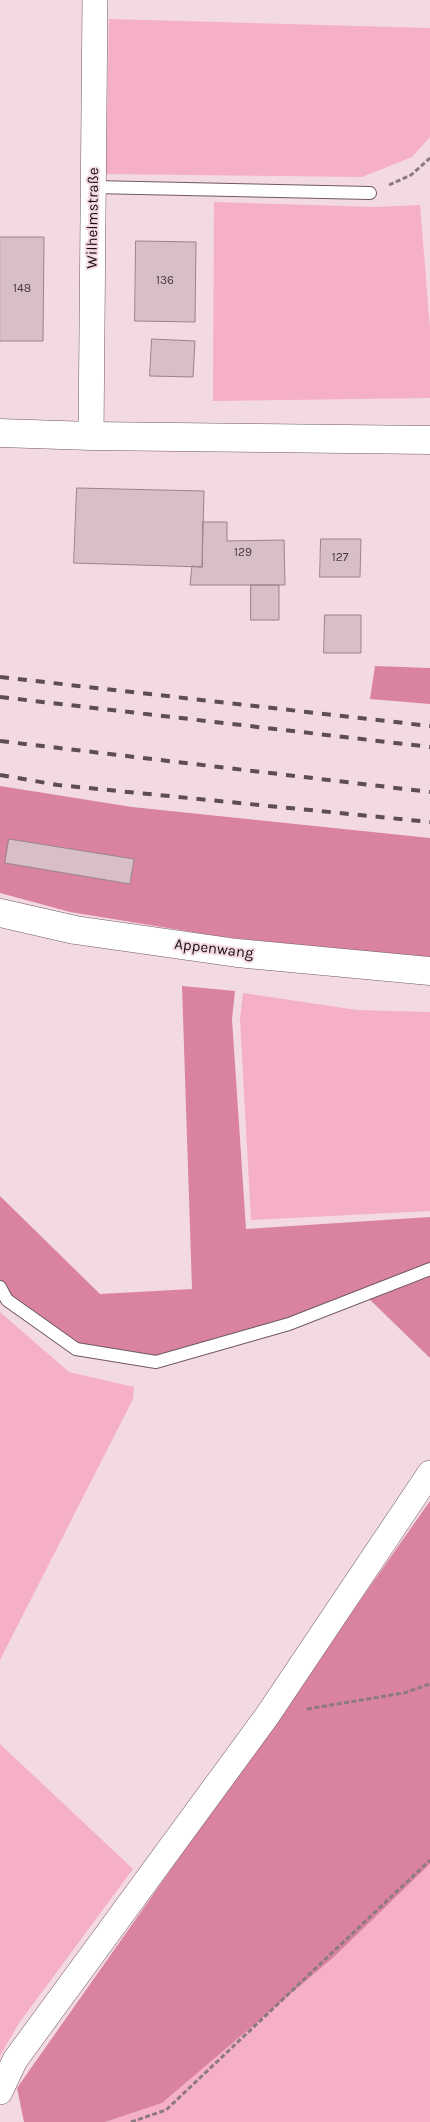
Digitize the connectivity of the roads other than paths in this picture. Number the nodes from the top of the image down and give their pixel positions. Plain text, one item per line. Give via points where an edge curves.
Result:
1 (95, 0) edge
2 (93, 187) junction
3 (370, 193) road end
4 (0, 433) edge
5 (91, 436) junction
6 (430, 440) edge
7 (0, 913) edge
8 (430, 971) edge
9 (430, 1269) edge
10 (0, 1287) edge
11 (430, 1473) edge
12 (0, 2092) edge

1 - 2 street, Wilhelmstraße
2 - 3 lane
2 - 5 street, Wilhelmstraße
4 - 5 main road
5 - 6 main road
7 - 8 main road, Appenwang via 76,930 236,953
9 - 10 lane via 288,1324 156,1362 76,1349 7,1300
11 - 12 street via 267,1716 15,2060

